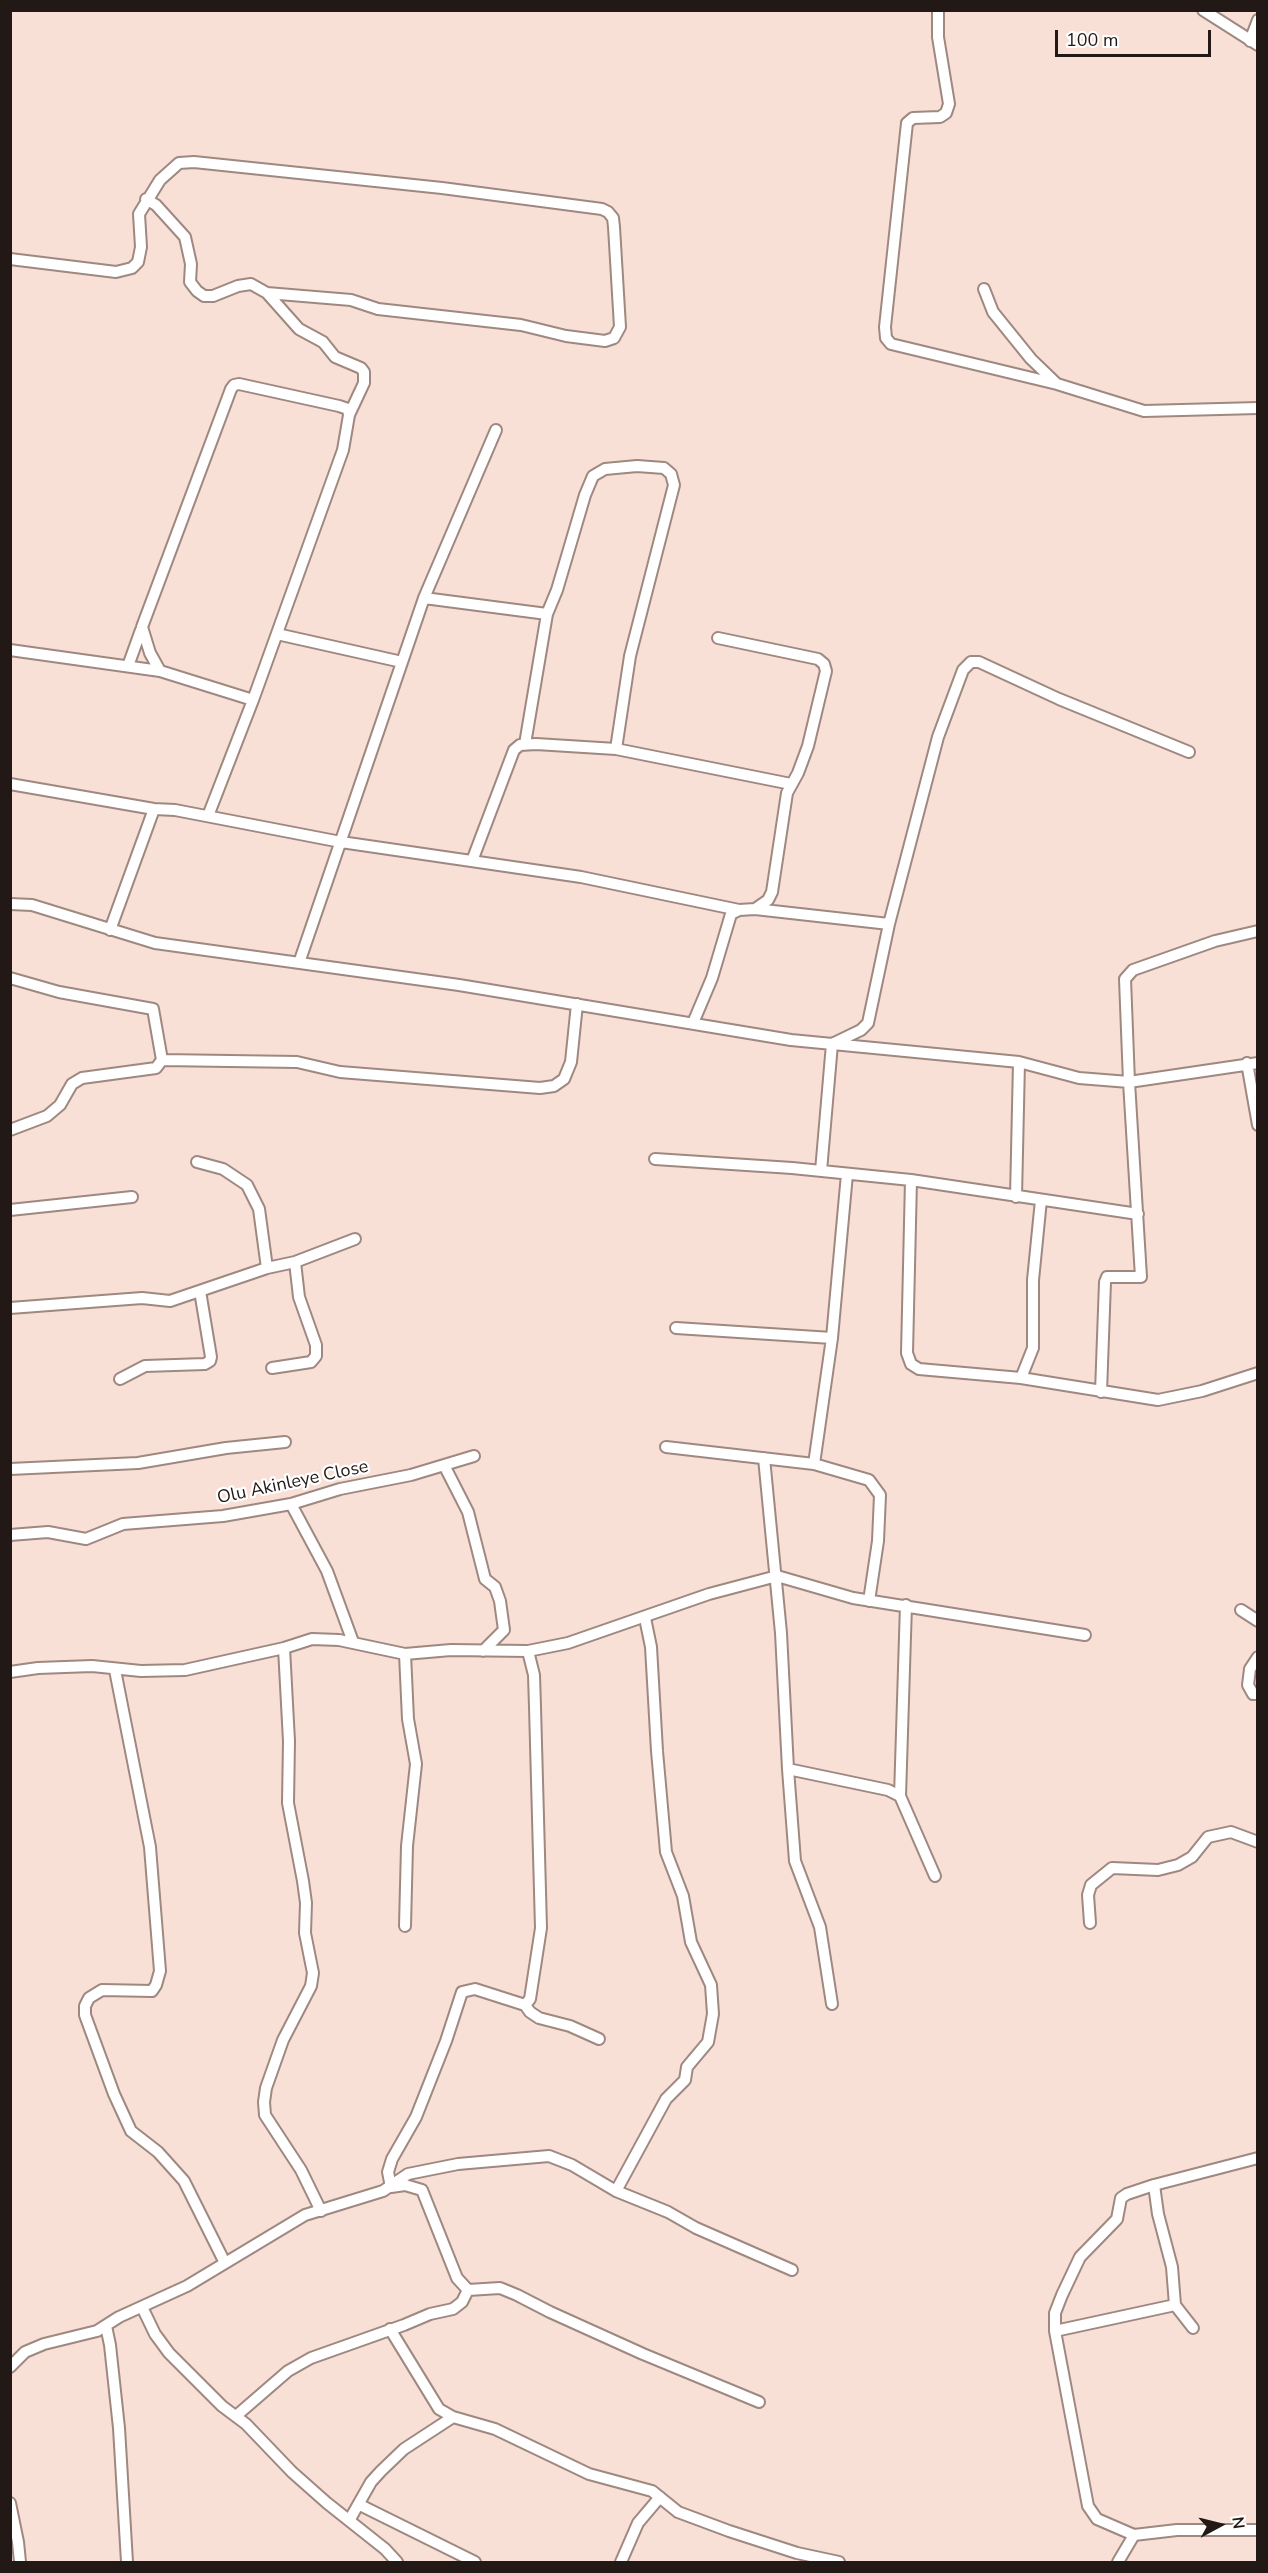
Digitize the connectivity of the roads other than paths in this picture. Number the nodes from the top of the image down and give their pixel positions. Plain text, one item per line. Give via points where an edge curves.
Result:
1 (938, 10) edge
2 (1203, 10) edge
3 (1257, 20) edge
4 (1254, 43) edge
5 (146, 199) junction
6 (10, 259) edge
7 (984, 289) dead end
8 (267, 293) junction
9 (1057, 384) junction
10 (1257, 408) edge
11 (350, 415) junction
12 (496, 430) dead end
13 (424, 598) junction
14 (547, 614) junction
15 (142, 627) junction
16 (277, 634) junction
17 (718, 638) dead end
18 (10, 650) edge
19 (402, 662) junction
20 (128, 666) junction
21 (160, 671) junction
22 (253, 700) junction
23 (525, 744) junction
24 (616, 749) junction
25 (1189, 752) dead end
26 (10, 784) edge
27 (791, 784) junction
28 (154, 809) junction
29 (208, 816) junction
30 (341, 842) junction
31 (472, 861) junction
32 (10, 904) edge
33 (755, 909) junction
34 (739, 910) junction
35 (889, 924) junction
36 (110, 930) junction
37 (1257, 931) edge
38 (299, 963) junction
39 (10, 978) edge
40 (577, 1004) junction
41 (693, 1023) junction
42 (832, 1044) junction
43 (162, 1060) junction
44 (1019, 1062) junction
45 (1252, 1063) edge
46 (1129, 1082) junction
47 (1257, 1125) edge
48 (10, 1130) edge
49 (655, 1159) dead end
50 (197, 1162) dead end
51 (821, 1171) junction
52 (848, 1174) junction
53 (911, 1180) junction
54 (132, 1197) dead end
55 (1016, 1197) junction
56 (1041, 1200) junction
57 (10, 1210) edge
58 (1138, 1214) junction
59 (356, 1239) dead end
60 (295, 1262) junction
61 (267, 1268) junction
62 (200, 1291) junction
63 (10, 1308) edge
64 (676, 1328) dead end
65 (832, 1338) junction
66 (272, 1368) dead end
67 (1257, 1373) edge
68 (1021, 1378) junction
69 (120, 1379) dead end
70 (1101, 1392) junction
71 (285, 1442) dead end
72 (666, 1447) dead end
73 (474, 1456) dead end
74 (764, 1458) junction
75 (814, 1464) junction
76 (444, 1466) junction
77 (10, 1469) edge
78 (291, 1504) junction
79 (10, 1535) edge
80 (777, 1576) junction
81 (869, 1601) junction
82 (906, 1605) junction
83 (1240, 1610) dead end
84 (645, 1618) junction
85 (1257, 1621) edge
86 (1085, 1635) dead end
87 (353, 1642) junction
88 (284, 1648) junction
89 (483, 1651) junction
90 (528, 1651) junction
91 (405, 1654) junction
92 (1257, 1657) edge
93 (115, 1670) junction
94 (10, 1672) edge
95 (1257, 1695) edge
96 (788, 1769) junction
97 (900, 1796) junction
98 (1257, 1842) edge
99 (935, 1876) dead end
100 (1090, 1923) dead end
101 (405, 1926) dead end
102 (832, 2004) dead end
103 (525, 2005) junction
104 (598, 2039) dead end
105 (1257, 2158) edge
106 (1154, 2185) junction
107 (391, 2187) junction
108 (616, 2191) junction
109 (321, 2211) junction
110 (225, 2263) junction
111 (792, 2270) dead end
112 (468, 2290) junction
113 (1175, 2305) junction
114 (142, 2307) junction
115 (106, 2326) junction
116 (1193, 2328) dead end
117 (390, 2329) junction
118 (1055, 2331) junction
119 (10, 2367) edge
120 (759, 2402) dead end
121 (236, 2416) junction
122 (453, 2417) junction
123 (660, 2497) junction
124 (10, 2503) edge
125 (360, 2505) junction
126 (350, 2519) junction
127 (1257, 2530) edge
128 (1134, 2535) junction
129 (20, 2562) edge
130 (127, 2562) edge
131 (397, 2562) edge
132 (475, 2562) edge
133 (621, 2562) edge
134 (839, 2562) edge
135 (1118, 2562) edge

1 - 9 street via 938,37 949,104 940,117 913,118 907,123 886,338 891,344
2 - 4 street
3 - 4 street
5 - 6 street via 139,214 140,254 132,268 116,272
5 - 8 street via 185,237 190,282 197,291 213,296 252,284
5 - 8 street via 171,168 194,162 602,209 613,218 620,327 615,338 605,340 521,325 395,312 351,300
7 - 9 street via 993,312
8 - 11 street via 299,329 323,342 335,357 364,372 364,383
9 - 10 street via 1144,411
11 - 15 street via 348,409 339,406 234,385
11 - 16 street via 343,450
12 - 13 street
13 - 14 street
13 - 19 street
14 - 23 street
14 - 24 street via 593,476 604,470 637,466 664,468 674,485 630,656
15 - 20 street
15 - 21 street
16 - 19 street
16 - 22 street
17 - 27 street via 818,659 824,664 824,684 808,746
18 - 20 street
19 - 30 street
20 - 21 street
21 - 22 street
22 - 29 street
23 - 24 street
23 - 31 street via 514,750
24 - 27 street
25 - 35 street via 979,662 971,662 963,670 939,737
26 - 28 street
27 - 33 street via 775,883 768,900
28 - 29 street
28 - 36 street
29 - 30 street
30 - 31 street
30 - 38 street
31 - 34 street via 581,877
32 - 36 street via 32,905
33 - 34 street
33 - 35 street
34 - 41 street via 731,914 712,978
35 - 42 street via 868,1023
36 - 38 street via 155,943
37 - 46 street via 1215,941 1133,970 1125,979
38 - 40 street
39 - 43 street via 59,992 149,1007 155,1012
40 - 41 street
40 - 43 street via 571,1062 564,1078 554,1086 540,1088 340,1072 297,1062
41 - 42 street
42 - 44 street
42 - 51 street
43 - 48 street via 156,1068 82,1078 72,1084 60,1105 47,1116
44 - 46 street via 1079,1078
44 - 55 street
45 - 46 street
45 - 47 street
46 - 58 street
49 - 51 street
50 - 61 street via 223,1169 246,1185 259,1209
51 - 52 street
52 - 53 street
52 - 65 street
53 - 55 street
53 - 68 street via 907,1353 911,1364 919,1369
54 - 57 street
55 - 56 street
56 - 58 street
56 - 68 street via 1033,1280 1034,1348
58 - 70 street via 1141,1277 1107,1277 1104,1282
59 - 60 street
60 - 61 street
60 - 66 street via 299,1297 316,1345 316,1356 311,1362
61 - 62 street
62 - 63 street via 170,1301 142,1298
62 - 69 street via 210,1361 145,1366
64 - 65 street
65 - 75 street
67 - 70 street via 1158,1400
68 - 70 street
71 - 77 street via 138,1463
72 - 74 street
73 - 76 street, Olu Akinleye Close
74 - 75 street
74 - 80 street
75 - 81 street via 869,1480 880,1495
76 - 78 street, Olu Akinleye Close
76 - 89 street via 468,1512 485,1579 495,1587 500,1601 504,1630
78 - 79 street, Olu Akinleye Close via 223,1516 123,1524 86,1539 48,1532
78 - 87 street via 327,1570
80 - 81 street
80 - 84 street via 709,1594
80 - 96 street
81 - 82 street
82 - 86 street
82 - 97 street
83 - 85 street
84 - 90 street via 568,1643
84 - 108 street via 651,1647 666,1852 683,1896 691,1942 711,1985 713,2014 708,2042 687,2067 685,2080 666,2099
87 - 88 street via 312,1639
87 - 91 street
88 - 93 street via 185,1670
88 - 109 street via 288,1803 303,1881 305,1933 313,1972 283,2040 264,2102 265,2115 301,2170
89 - 90 street
89 - 91 street
90 - 103 street via 534,1674 541,1928 530,1999
91 - 101 street via 408,1719 416,1764 407,1846
92 - 95 street via 1248,1685
93 - 94 street via 92,1666
93 - 110 street via 150,1847 160,1971 152,1991 102,1990 89,1998 85,2015 131,2131 158,2152 184,2181
96 - 97 street via 888,1790
96 - 102 street via 795,1861 820,1928
97 - 99 street
98 - 100 street via 1231,1832 1208,1837 1192,1857 1178,1865 1158,1870 1112,1868 1091,1885
103 - 104 street via 539,2018
103 - 107 street via 475,1989 462,1992 416,2117 392,2159 388,2172
105 - 106 street
106 - 113 street via 1172,2267
106 - 118 street via 1121,2198 1117,2219 1080,2257 1055,2313
107 - 108 street via 420,2170 549,2156
107 - 109 street
107 - 112 street via 405,2185 422,2190 457,2278
108 - 111 street
109 - 110 street via 305,2215
110 - 114 street
112 - 117 street via 453,2309
112 - 120 street via 500,2288
113 - 116 street
113 - 118 street
114 - 115 street
114 - 121 street via 154,2334 169,2353
115 - 119 street via 25,2352
115 - 130 street
117 - 121 street via 311,2358 288,2371
117 - 122 street via 440,2409
118 - 128 street via 1088,2506 1097,2519
121 - 126 street via 317,2496
122 - 123 street via 495,2429 589,2474 640,2487
122 - 125 street via 404,2449 371,2482
123 - 133 street via 638,2523
123 - 134 street via 678,2512 729,2531
124 - 129 street
125 - 126 street
125 - 132 street
126 - 131 street
127 - 128 street via 1177,2530
128 - 135 street

